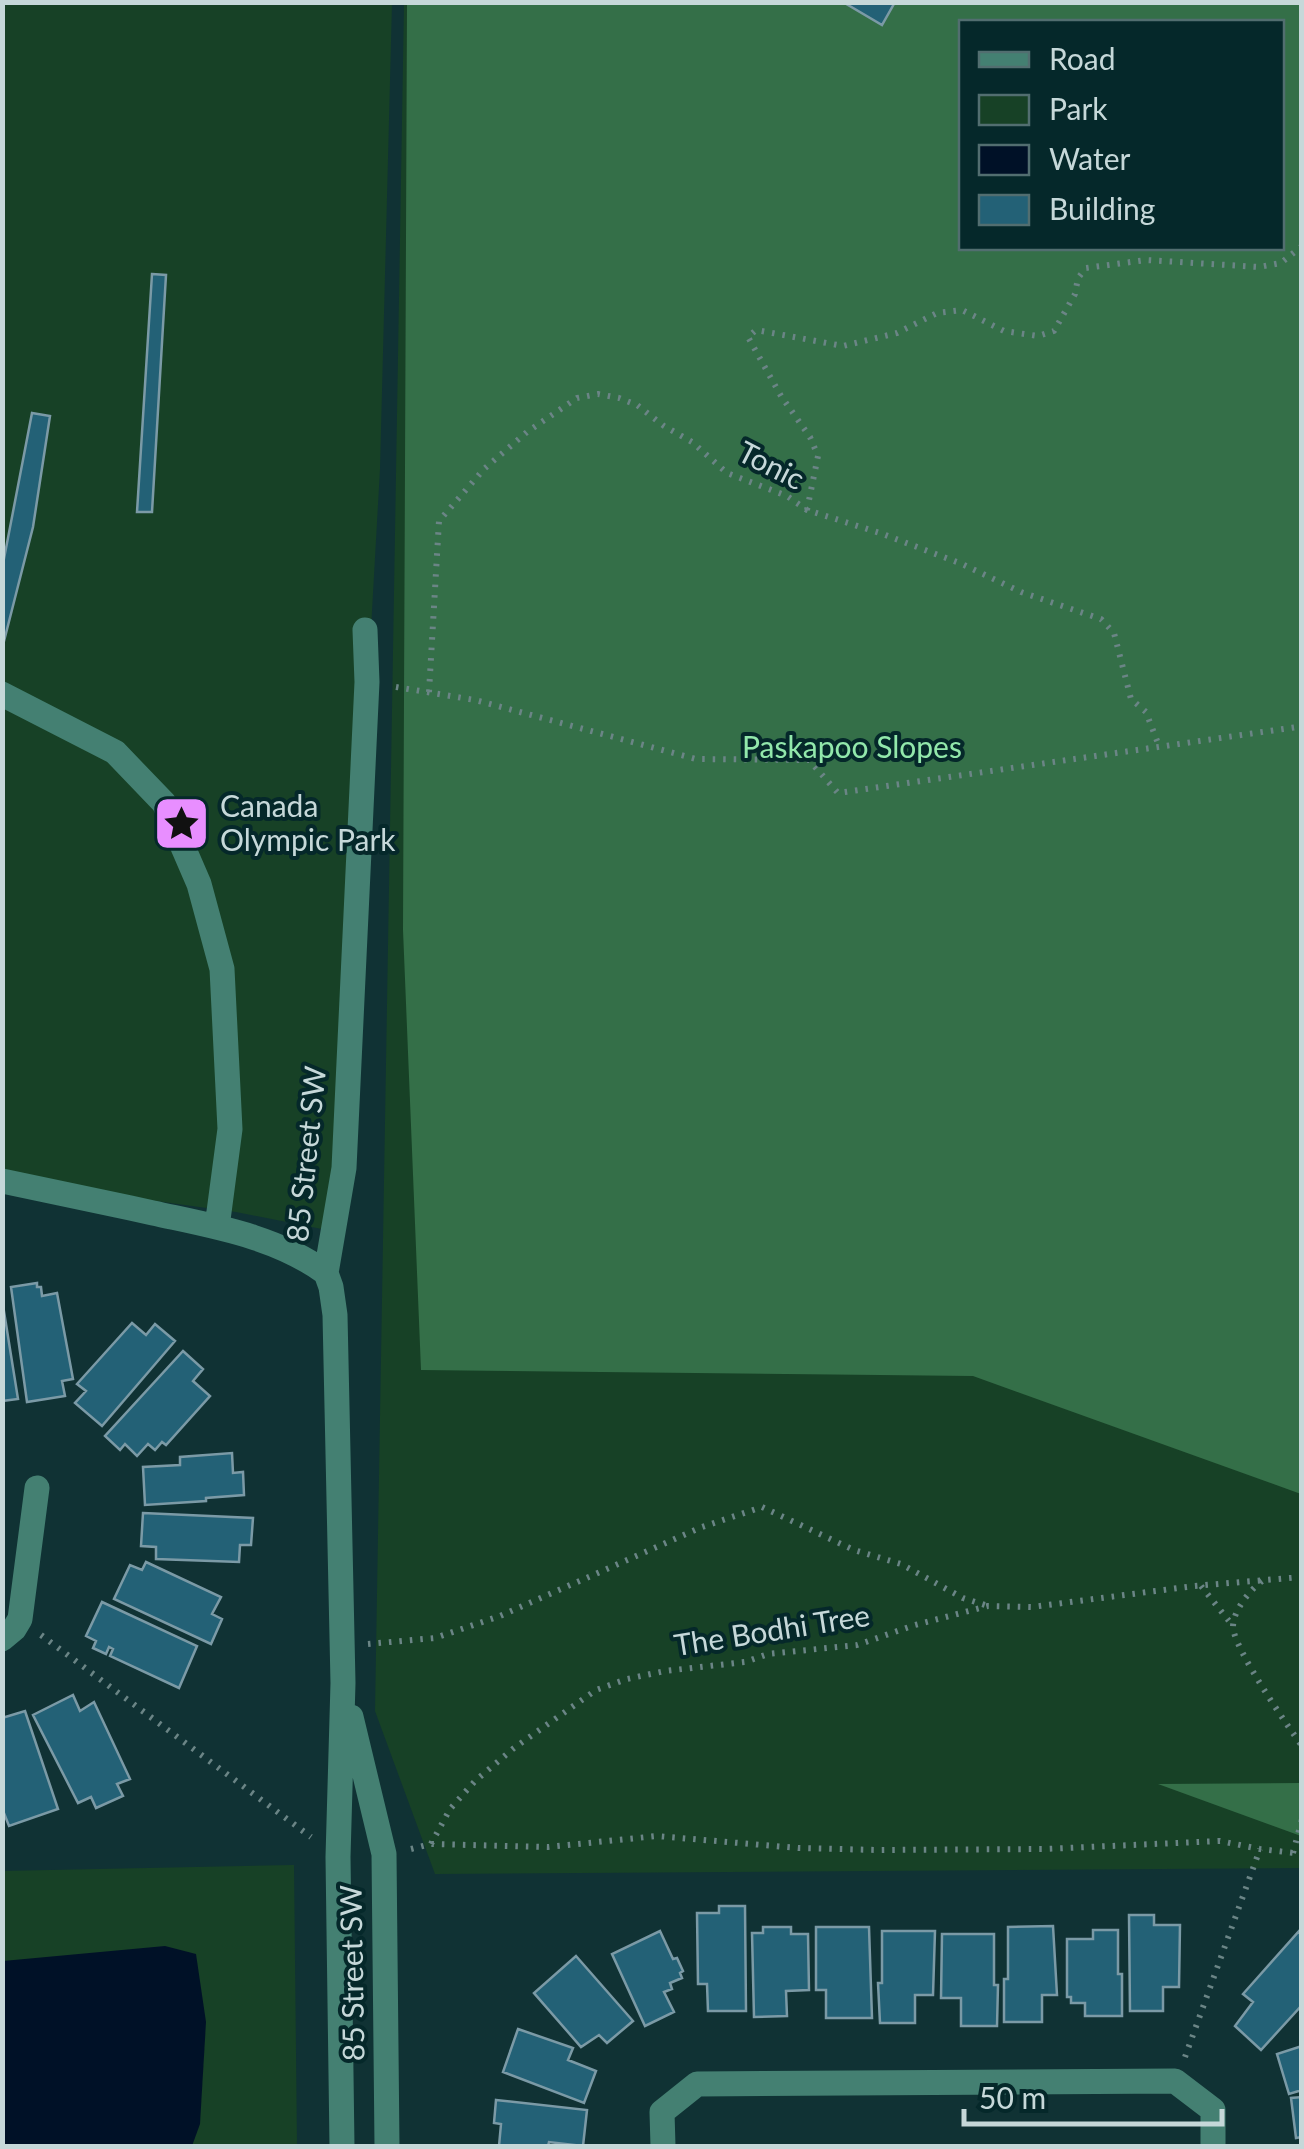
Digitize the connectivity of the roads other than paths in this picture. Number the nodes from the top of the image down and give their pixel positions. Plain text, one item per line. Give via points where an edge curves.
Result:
1 (364, 630) dead end
2 (2, 694) edge
3 (2, 1181) edge
4 (217, 1227) junction
5 (326, 1273) junction
6 (37, 1488) dead end
7 (11, 1629) edge
8 (343, 1683) junction
9 (342, 2146) edge
10 (387, 2146) edge
11 (662, 2146) edge
12 (1213, 2146) edge

1 - 5 street, 85 Street SW via 368,682 344,1168
2 - 4 street via 115,752 164,803 200,884 222,969 230,1129
3 - 4 street
4 - 5 street via 269,1242
5 - 8 street, 85 Street SW via 336,1314
6 - 7 street
8 - 9 street, 85 Street SW
8 - 10 street, 85 Street SW via 384,1854
11 - 12 street via 662,2112 697,2084 1174,2081 1213,2110

